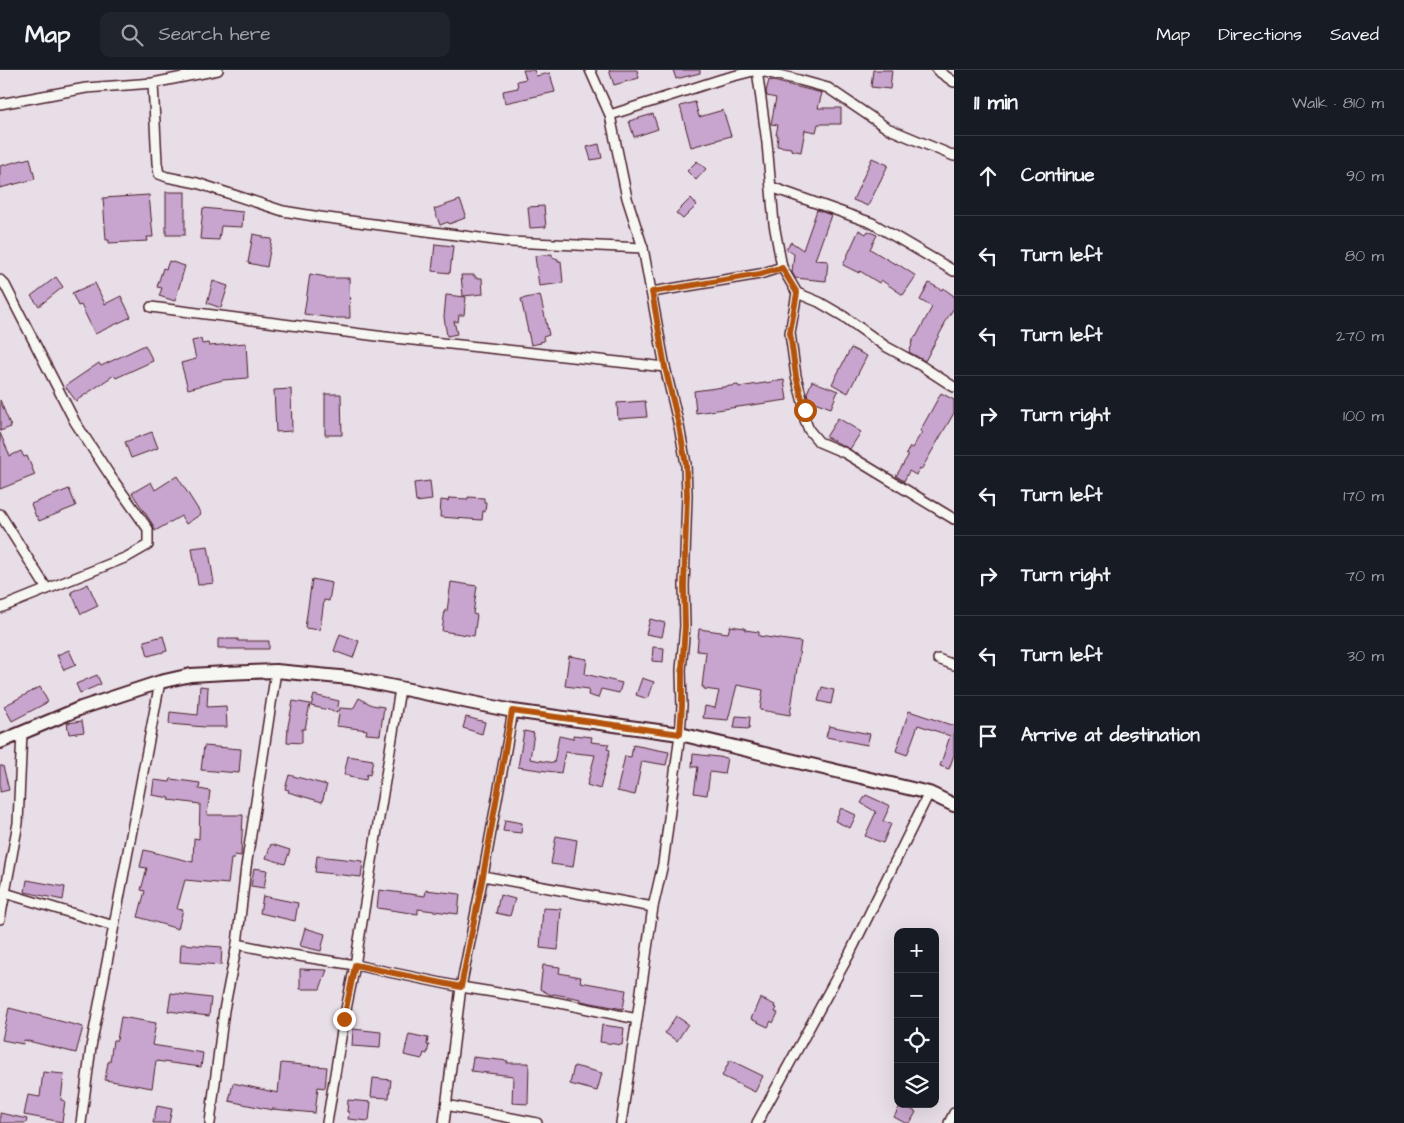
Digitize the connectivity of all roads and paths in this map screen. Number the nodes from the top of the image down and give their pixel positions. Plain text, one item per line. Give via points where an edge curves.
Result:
1 (218, 70) edge
2 (590, 70) edge
3 (757, 70) edge
4 (937, 70) edge
5 (154, 82) junction
6 (954, 82) edge
7 (0, 104) edge
8 (610, 115) junction
9 (954, 156) edge
10 (771, 187) junction
11 (643, 248) junction
12 (782, 268) junction
13 (954, 271) edge
14 (0, 280) edge
15 (652, 292) junction
16 (797, 293) junction
17 (151, 307) dead end
18 (665, 367) junction
19 (954, 387) edge
20 (0, 514) edge
21 (954, 519) edge
22 (47, 589) junction
23 (0, 608) edge
24 (938, 659) dead end
25 (954, 665) edge
26 (276, 671) junction
27 (160, 682) junction
28 (400, 689) junction
29 (512, 711) junction
30 (22, 732) junction
31 (680, 734) junction
32 (2, 738) edge
33 (929, 793) junction
34 (954, 805) edge
35 (483, 876) junction
36 (3, 892) edge
37 (652, 907) junction
38 (0, 919) edge
39 (114, 926) junction
40 (237, 944) junction
41 (355, 965) junction
42 (461, 987) junction
43 (638, 1019) junction
44 (446, 1105) junction
45 (954, 1113) edge
46 (80, 1123) edge
47 (210, 1123) edge
48 (328, 1123) edge
49 (444, 1123) edge
50 (537, 1123) edge
51 (621, 1123) edge
52 (757, 1123) edge
53 (950, 1123) edge

1 - 5 street
2 - 8 street
3 - 8 street
3 - 9 street via 828,88 887,128
3 - 10 street
4 - 6 street
5 - 7 street via 86,88
5 - 11 street via 157,163 159,174 167,177 198,182 283,211 320,217 510,242
8 - 11 street via 626,198
10 - 12 street
10 - 13 street via 872,223
11 - 15 street
12 - 15 street
12 - 16 street
14 - 22 street via 75,422 148,529 148,545 127,557
15 - 18 street
16 - 19 street via 843,316
16 - 21 street via 790,333 809,430 820,442 845,453
17 - 18 street via 394,338
18 - 31 street via 686,464 685,626
20 - 22 street
22 - 23 street
24 - 25 street
26 - 27 street via 191,676
26 - 28 street via 350,678
26 - 40 street
27 - 30 street
27 - 39 street
28 - 29 street
28 - 41 street
29 - 31 street
29 - 35 street
30 - 32 street
30 - 36 street via 18,824
31 - 33 street
31 - 37 street via 663,864
33 - 34 street
33 - 52 street via 850,953
35 - 37 street
35 - 42 street
36 - 38 street
36 - 39 street
37 - 43 street
39 - 46 street
40 - 41 street
40 - 47 street via 224,1010
41 - 42 street
41 - 48 street
42 - 43 street
42 - 44 street
43 - 51 street
44 - 49 street
44 - 50 street
45 - 53 street

